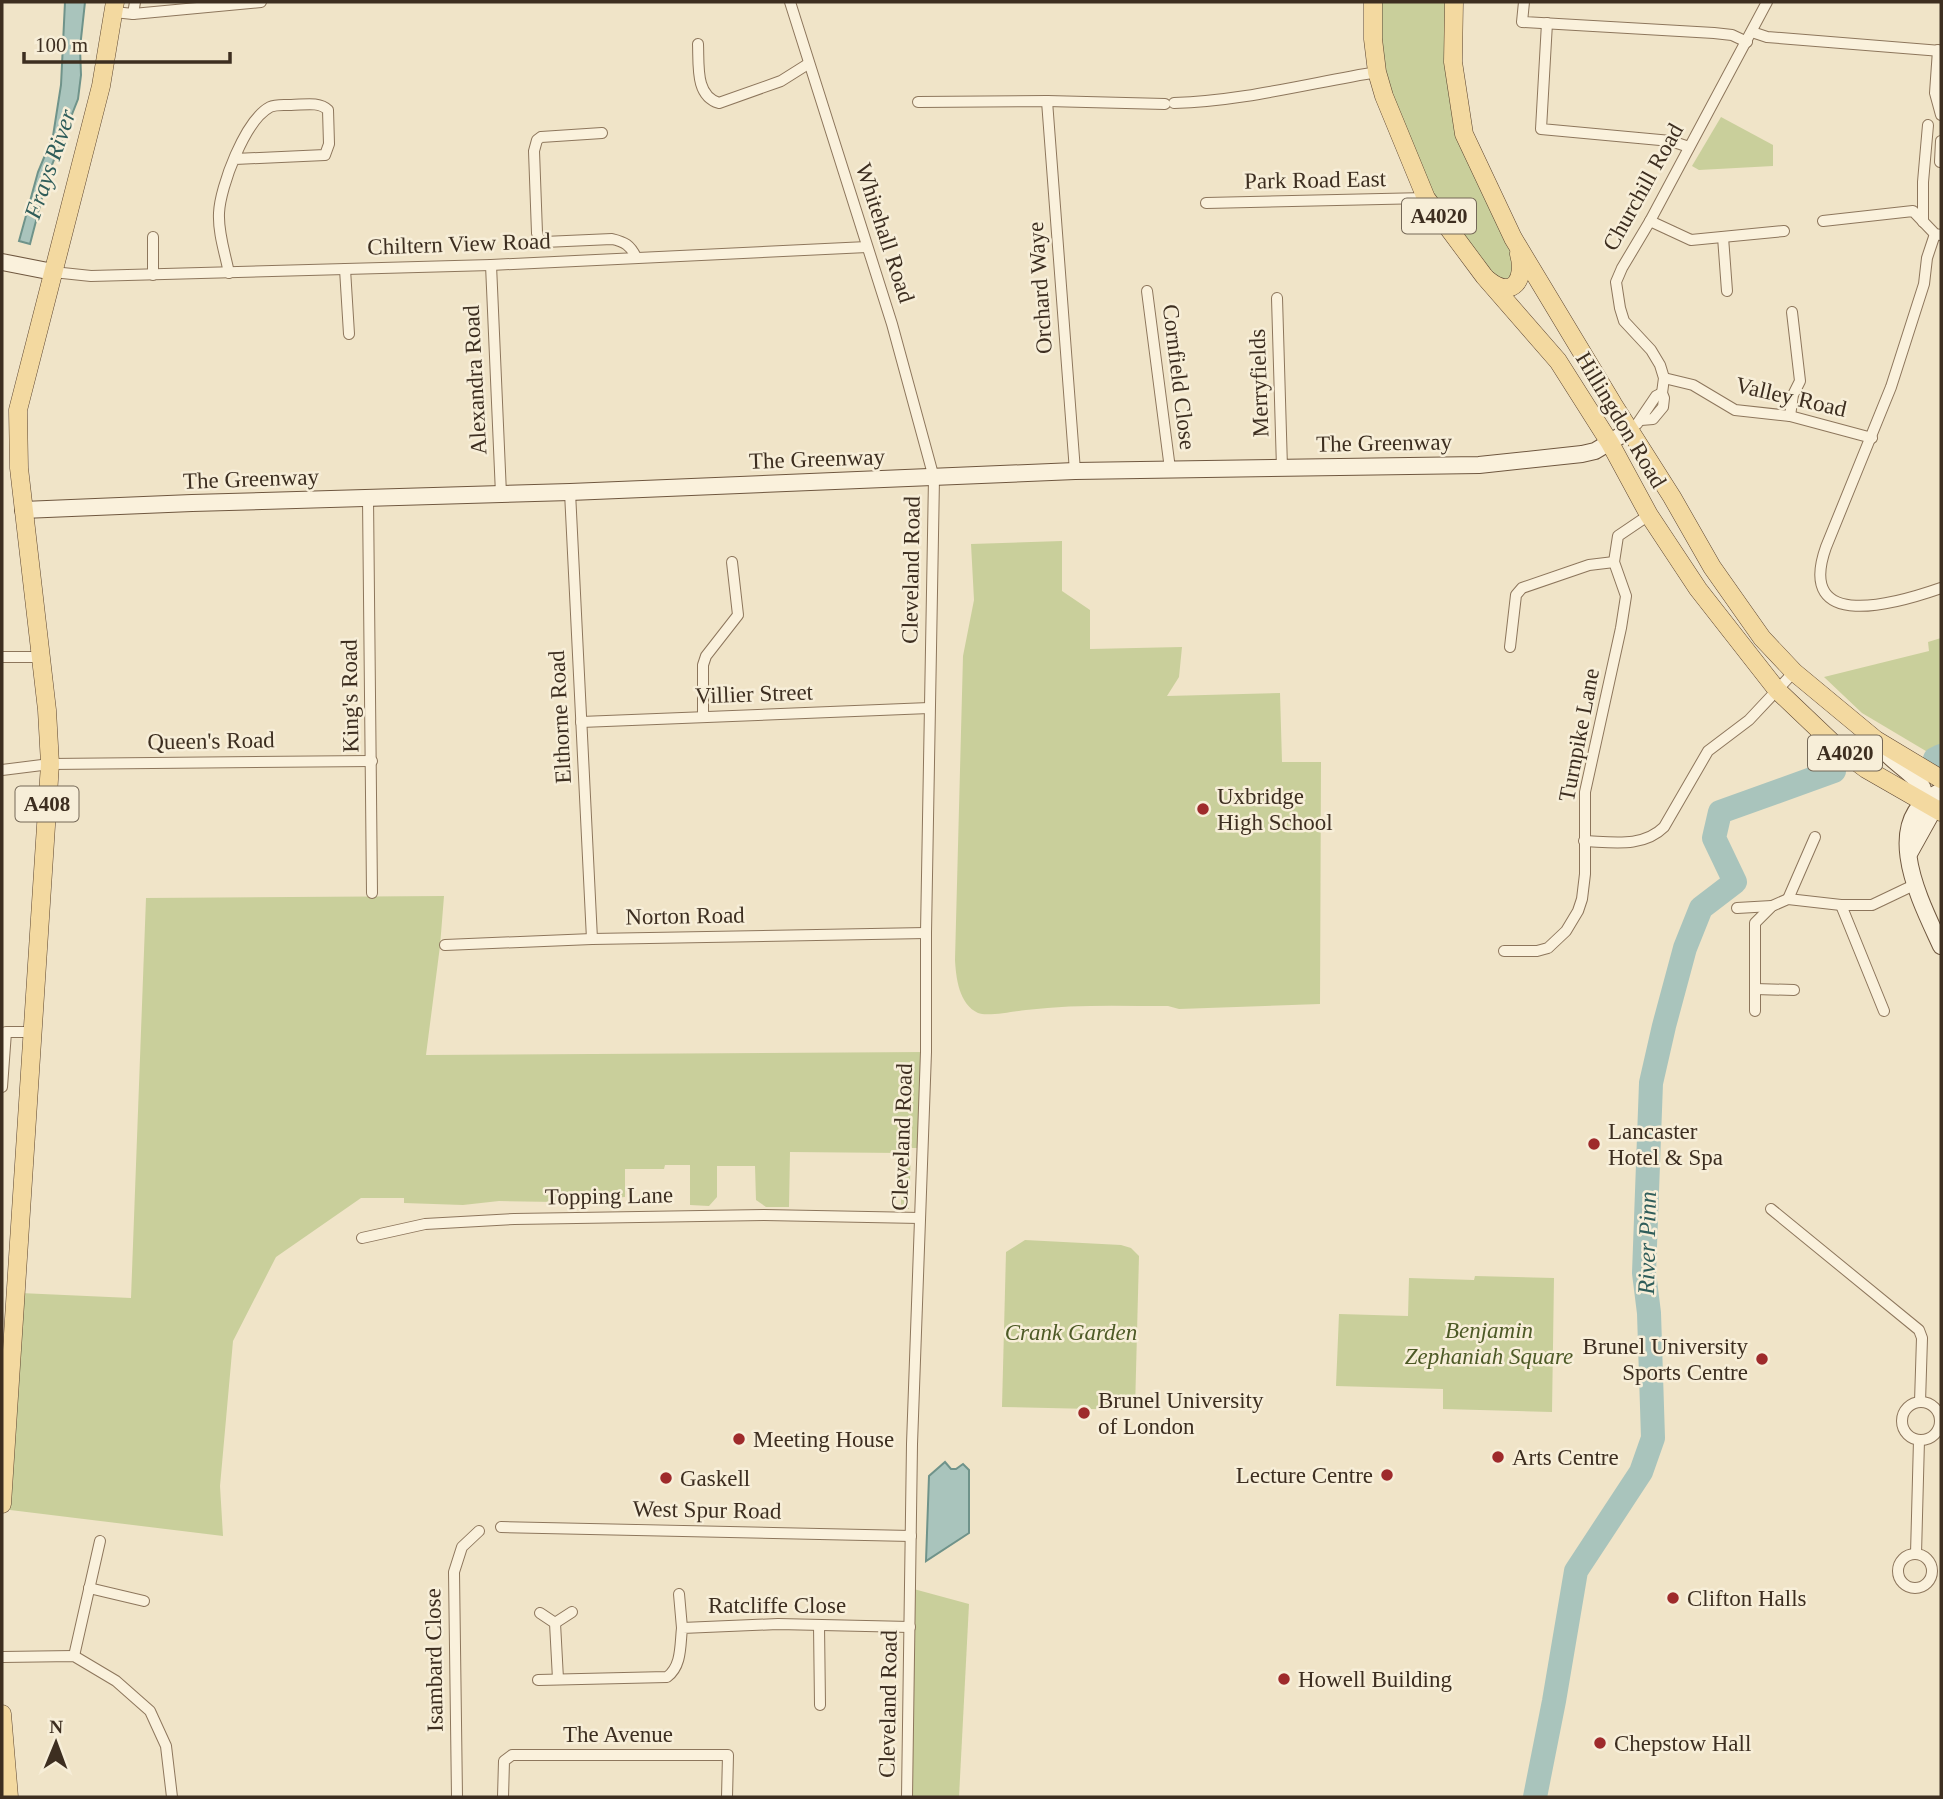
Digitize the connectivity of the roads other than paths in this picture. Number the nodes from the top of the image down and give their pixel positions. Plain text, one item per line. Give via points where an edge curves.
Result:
1 (135, 2) edge
2 (261, 2) edge
3 (790, 2) edge
4 (1373, 2) edge
5 (1454, 2) edge
6 (1524, 2) edge
7 (1767, 2) edge
8 (114, 7) edge
9 (133, 14) junction
10 (1547, 23) junction
11 (1749, 37) junction
12 (698, 44) dead end
13 (1940, 50) edge
14 (808, 64) junction
15 (1377, 72) junction
16 (1047, 101) junction
17 (918, 102) dead end
18 (1941, 115) edge
19 (1928, 125) dead end
20 (602, 134) dead end
21 (1941, 141) edge
22 (1689, 147) junction
23 (235, 159) junction
24 (1940, 162) edge
25 (1426, 198) junction
26 (1206, 203) dead end
27 (1650, 221) junction
28 (1823, 221) dead end
29 (1923, 222) junction
30 (1784, 231) dead end
31 (1938, 234) edge
32 (153, 237) dead end
33 (1723, 237) junction
34 (1513, 238) junction
35 (867, 247) junction
36 (636, 257) junction
37 (2, 262) edge
38 (491, 265) junction
39 (345, 269) junction
40 (53, 272) junction
41 (229, 273) junction
42 (153, 275) junction
43 (1484, 276) junction
44 (1147, 291) dead end
45 (1727, 291) dead end
46 (1277, 298) dead end
47 (1792, 312) dead end
48 (349, 334) dead end
49 (1664, 378) junction
50 (1790, 416) junction
51 (1635, 425) junction
52 (1872, 438) junction
53 (1610, 443) junction
54 (1282, 468) junction
55 (1170, 469) junction
56 (1075, 471) junction
57 (934, 478) junction
58 (570, 492) junction
59 (502, 494) junction
60 (368, 498) junction
61 (23, 510) junction
62 (1649, 515) junction
63 (732, 562) dead end
64 (1614, 562) junction
65 (1941, 588) edge
66 (1510, 647) dead end
67 (2, 657) edge
68 (40, 657) junction
69 (1794, 673) junction
70 (1777, 691) junction
71 (929, 708) junction
72 (703, 717) junction
73 (582, 722) junction
74 (1876, 740) junction
75 (372, 761) junction
76 (50, 764) junction
77 (2, 770) edge
78 (1941, 779) edge
79 (1941, 791) edge
80 (1924, 803) junction
81 (1941, 811) edge
82 (1815, 837) dead end
83 (1584, 841) junction
84 (1914, 885) junction
85 (372, 893) dead end
86 (1788, 899) junction
87 (1841, 905) junction
88 (1772, 906) junction
89 (1737, 908) dead end
90 (926, 933) junction
91 (592, 939) junction
92 (445, 946) dead end
93 (1941, 946) edge
94 (1504, 951) dead end
95 (1755, 989) junction
96 (1794, 990) dead end
97 (1755, 1011) dead end
98 (1884, 1011) dead end
99 (31, 1032) junction
100 (2, 1087) edge
101 (1771, 1209) dead end
102 (920, 1218) junction
103 (362, 1238) dead end
104 (8, 1325) edge
105 (1920, 1402) junction
106 (1919, 1440) junction
107 (2, 1504) edge
108 (501, 1527) dead end
109 (479, 1531) dead end
110 (911, 1536) junction
111 (100, 1541) dead end
112 (1916, 1554) dead end
113 (89, 1588) junction
114 (679, 1594) dead end
115 (144, 1601) dead end
116 (572, 1612) dead end
117 (540, 1614) dead end
118 (555, 1623) junction
119 (820, 1625) junction
120 (909, 1627) junction
121 (682, 1628) junction
122 (74, 1656) junction
123 (2, 1657) edge
124 (558, 1679) junction
125 (538, 1680) dead end
126 (820, 1705) dead end
127 (2, 1714) edge
128 (6, 1791) edge
129 (172, 1797) edge
130 (457, 1797) edge
131 (503, 1797) edge
132 (727, 1797) edge
133 (908, 1797) edge

1 - 9 street
2 - 9 street
3 - 14 street, Whitehall Road
4 - 15 main road, Hillingdon Road / A4020
5 - 34 main road, Hillingdon Road / A4020 via 1453,62 1464,134
6 - 10 street via 1522,22
7 - 11 street, Churchill Road
8 - 9 street
8 - 40 main road, A408 via 101,86
10 - 11 street
10 - 22 street via 1541,129 1671,141
11 - 13 street
11 - 22 street, Churchill Road
12 - 14 street via 701,88 719,103 781,81
13 - 18 street via 1935,93
14 - 35 street, Whitehall Road
15 - 16 street via 1205,102
15 - 25 main road, Hillingdon Road / A4020
16 - 17 street
16 - 56 street, Orchard Waye
19 - 29 street
20 - 36 street via 537,140 537,233 544,242 612,239 632,248
21 - 24 street
22 - 27 street, Churchill Road
23 - 23 street via 251,127 268,108 320,105 328,110 329,144 324,155
23 - 41 street via 219,210
25 - 26 street, Park Road East
25 - 43 main road, Hillingdon Road / A4020
27 - 33 street via 1691,240
27 - 49 street, Churchill Road via 1616,282 1624,321 1656,357
28 - 29 street via 1913,211
29 - 31 street, Valley Road
30 - 33 street
31 - 52 street, Valley Road
32 - 42 street
33 - 45 street
34 - 43 main road, A4020 via 1522,267 1516,284 1501,288
34 - 51 main road, Hillingdon Road / A4020
35 - 36 street, Chiltern View Road
35 - 57 street, Whitehall Road
36 - 38 street, Chiltern View Road
37 - 40 street
38 - 39 street, Chiltern View Road
38 - 59 street, Alexandra Road
39 - 41 street, Chiltern View Road
39 - 48 street
40 - 42 street, Chiltern View Road
40 - 61 main road, A408 via 18,410
41 - 42 street, Chiltern View Road
43 - 53 main road, Hillingdon Road / A4020 via 1558,361
44 - 55 street, Cornfield Close
46 - 54 street, Merryfields
47 - 50 street via 1800,381
49 - 50 street, Valley Road via 1693,385 1735,410
49 - 51 street via 1662,393
50 - 52 street, Valley Road
51 - 53 street, The Greenway
51 - 69 main road, Hillingdon Road / A4020 via 1712,567 1762,638
52 - 65 street, Valley Road via 1821,559 1822,586 1833,600 1854,607
53 - 54 street, The Greenway via 1582,454 1516,463
53 - 62 main road, Hillingdon Road / A4020
54 - 55 street, The Greenway
55 - 56 street, The Greenway
56 - 57 street, The Greenway
57 - 58 street, The Greenway
57 - 71 street, Cleveland Road
58 - 59 street, The Greenway
58 - 73 street, Elthorne Road
59 - 60 street, The Greenway
60 - 61 street, The Greenway
60 - 75 street, King's Road
61 - 68 main road, A408
62 - 64 street via 1618,536
62 - 70 main road, Hillingdon Road / A4020 via 1698,589
63 - 72 street via 738,615 706,656
64 - 66 street via 1589,565 1522,588 1516,595
64 - 83 street, Turnpike Lane via 1626,596 1585,792
67 - 68 street
68 - 76 main road, A408
69 - 70 street
69 - 74 main road, Hillingdon Road / A4020
70 - 80 main road, Hillingdon Road / A4020 via 1838,748
70 - 83 street via 1749,720 1708,751 1658,833 1637,842
71 - 72 street, Villier Street
71 - 90 street, Cleveland Road
72 - 73 street, Villier Street
73 - 91 street, Elthorne Road
74 - 78 main road, A4020
74 - 80 street via 1885,754 1921,784
75 - 76 street, Queen's Road
75 - 85 street, King's Road
76 - 77 street, Queen's Road
76 - 99 main road, A408
79 - 80 street
80 - 81 main road, A4020
80 - 84 street via 1910,825 1908,854
82 - 86 street
83 - 94 street, Turnpike Lane via 1583,899 1566,931 1537,951
84 - 87 street via 1872,905
84 - 93 street
86 - 87 street
86 - 88 street
87 - 98 street
88 - 89 street
88 - 95 street via 1755,923
90 - 91 street, Norton Road
90 - 102 street, Cleveland Road
91 - 92 street, Norton Road
95 - 96 street
95 - 97 street
99 - 100 street via 5,1034
99 - 104 main road, A408
101 - 105 street via 1919,1330
102 - 103 street, Topping Lane via 514,1219 425,1224
102 - 110 street, Cleveland Road
104 - 107 main road, A408
105 - 106 street via 1908,1407 1902,1420 1908,1435
105 - 106 street via 1931,1405 1940,1422 1935,1435
106 - 112 street
108 - 110 street, West Spur Road
109 - 130 street, Isambard Close via 462,1547 454,1572
110 - 120 street, Cleveland Road
111 - 113 street
113 - 115 street
113 - 122 street
114 - 121 street
116 - 118 street
117 - 118 street
118 - 124 street
119 - 120 street, Ratcliffe Close
119 - 121 street, Ratcliffe Close
119 - 126 street
120 - 133 street, Cleveland Road
121 - 124 street, Ratcliffe Close via 678,1663 667,1677
122 - 123 street
122 - 129 street via 116,1681 150,1711 166,1746
124 - 125 street, Ratcliffe Close
127 - 128 main road
131 - 132 street, The Avenue via 504,1760 512,1755 728,1755

